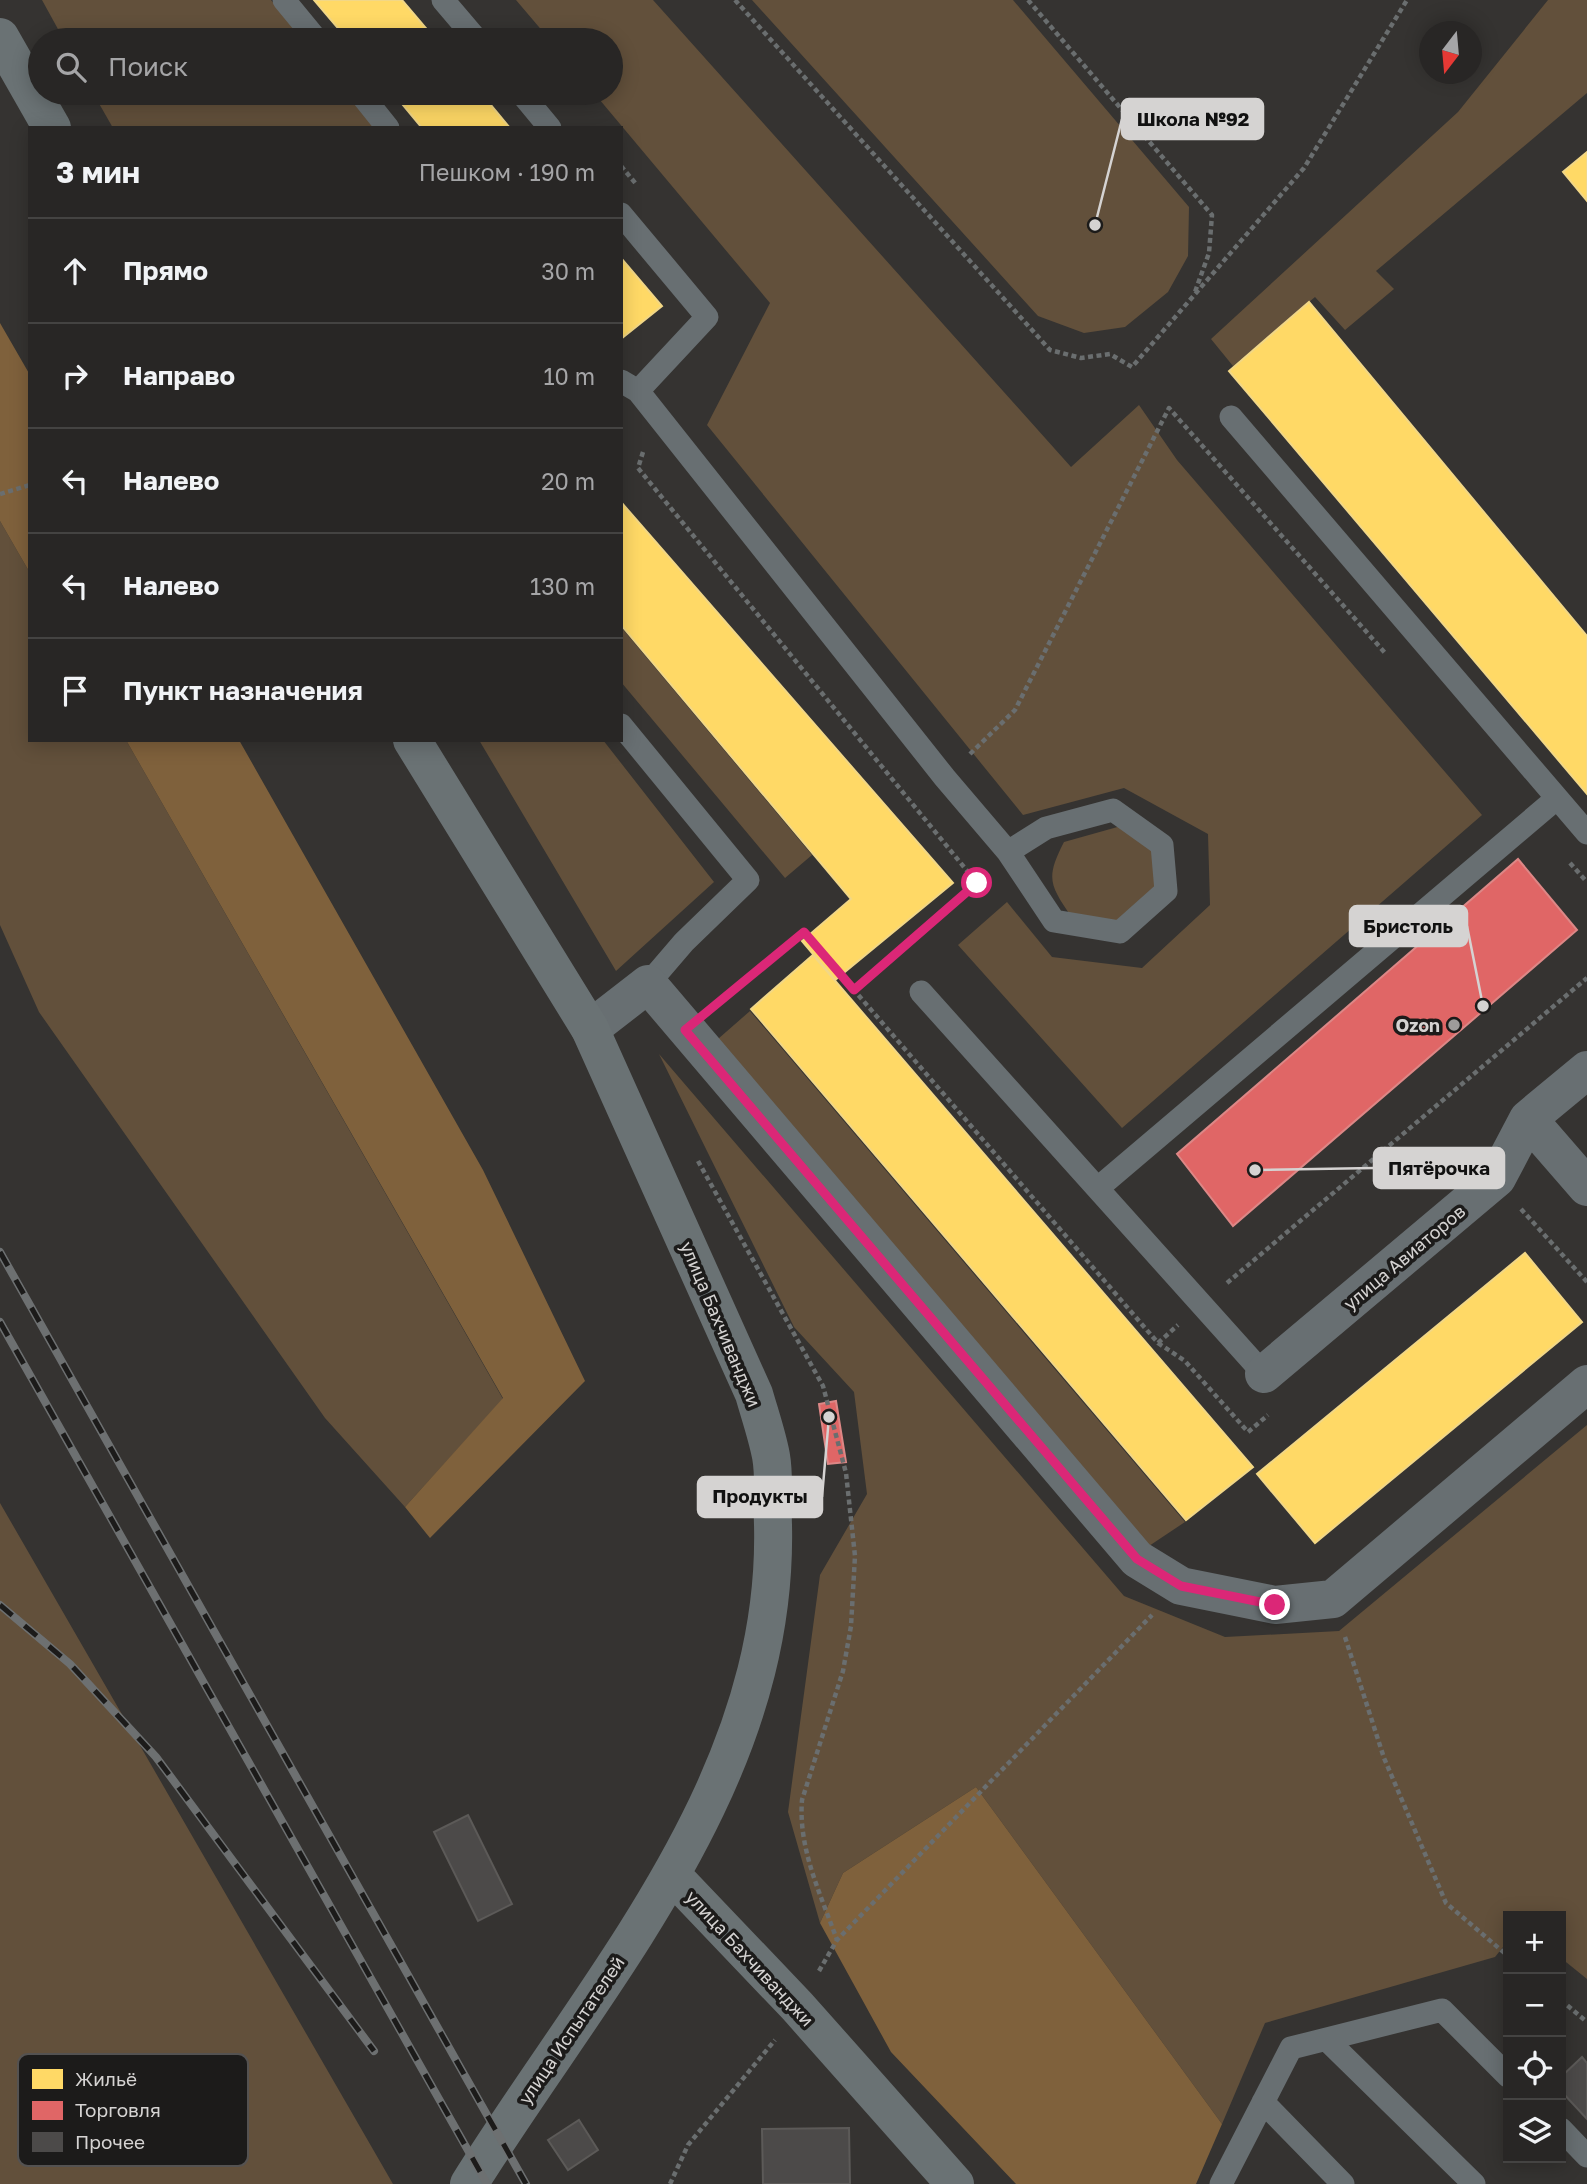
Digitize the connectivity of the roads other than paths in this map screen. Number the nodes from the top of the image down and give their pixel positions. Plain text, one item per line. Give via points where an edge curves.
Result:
1 (284, 0) edge
2 (443, 0) edge
3 (307, 28) edge
4 (467, 28) edge
5 (0, 37) edge
6 (28, 86) edge
7 (39, 105) edge
8 (370, 105) edge
9 (531, 105) edge
10 (51, 126) edge
11 (386, 126) edge
12 (548, 126) edge
13 (623, 216) edge
14 (630, 386) edge
15 (1231, 417) dead end
16 (623, 727) edge
17 (413, 742) edge
18 (1556, 799) junction
19 (1587, 833) edge
20 (1008, 852) junction
21 (648, 984) junction
22 (921, 992) dead end
23 (590, 1029) junction
24 (1587, 1070) edge
25 (1528, 1119) junction
26 (1587, 1187) edge
27 (1098, 1188) junction
28 (1264, 1374) joint
29 (1587, 1384) edge
30 (673, 1876) junction
31 (1328, 2040) junction
32 (1503, 2071) edge
33 (1263, 2102) junction
34 (1566, 2134) edge
35 (1587, 2156) edge
36 (944, 2179) edge
37 (470, 2184) edge
38 (1221, 2184) edge
39 (1343, 2184) edge
40 (1474, 2184) edge

1 - 3 lane
2 - 4 lane
5 - 6 main road
7 - 10 main road
8 - 11 lane
9 - 12 lane
13 - 14 lane via 707,317
14 - 20 lane
15 - 18 lane
16 - 21 lane via 748,880
17 - 23 main road, улица Бахчиванджи
18 - 19 lane
18 - 27 lane
20 - 20 lane via 1054,921 1120,932 1166,891 1162,845 1113,810 1046,828
21 - 23 street
21 - 29 street via 1137,1559 1181,1586 1275,1605 1333,1599
22 - 27 lane
23 - 30 main road, улица Бахчиванджи via 754,1394 771,1458 774,1559 764,1639 744,1719
24 - 25 street, улица Авиаторов
25 - 26 street
25 - 28 street, улица Авиаторов via 1497,1178
27 - 28 lane
30 - 36 main road, улица Бахчиванджи via 797,2006
30 - 37 main road, улица Испытателей
31 - 32 lane via 1442,2010
31 - 33 lane via 1291,2048
31 - 40 lane
33 - 38 lane
33 - 39 lane
34 - 35 lane

